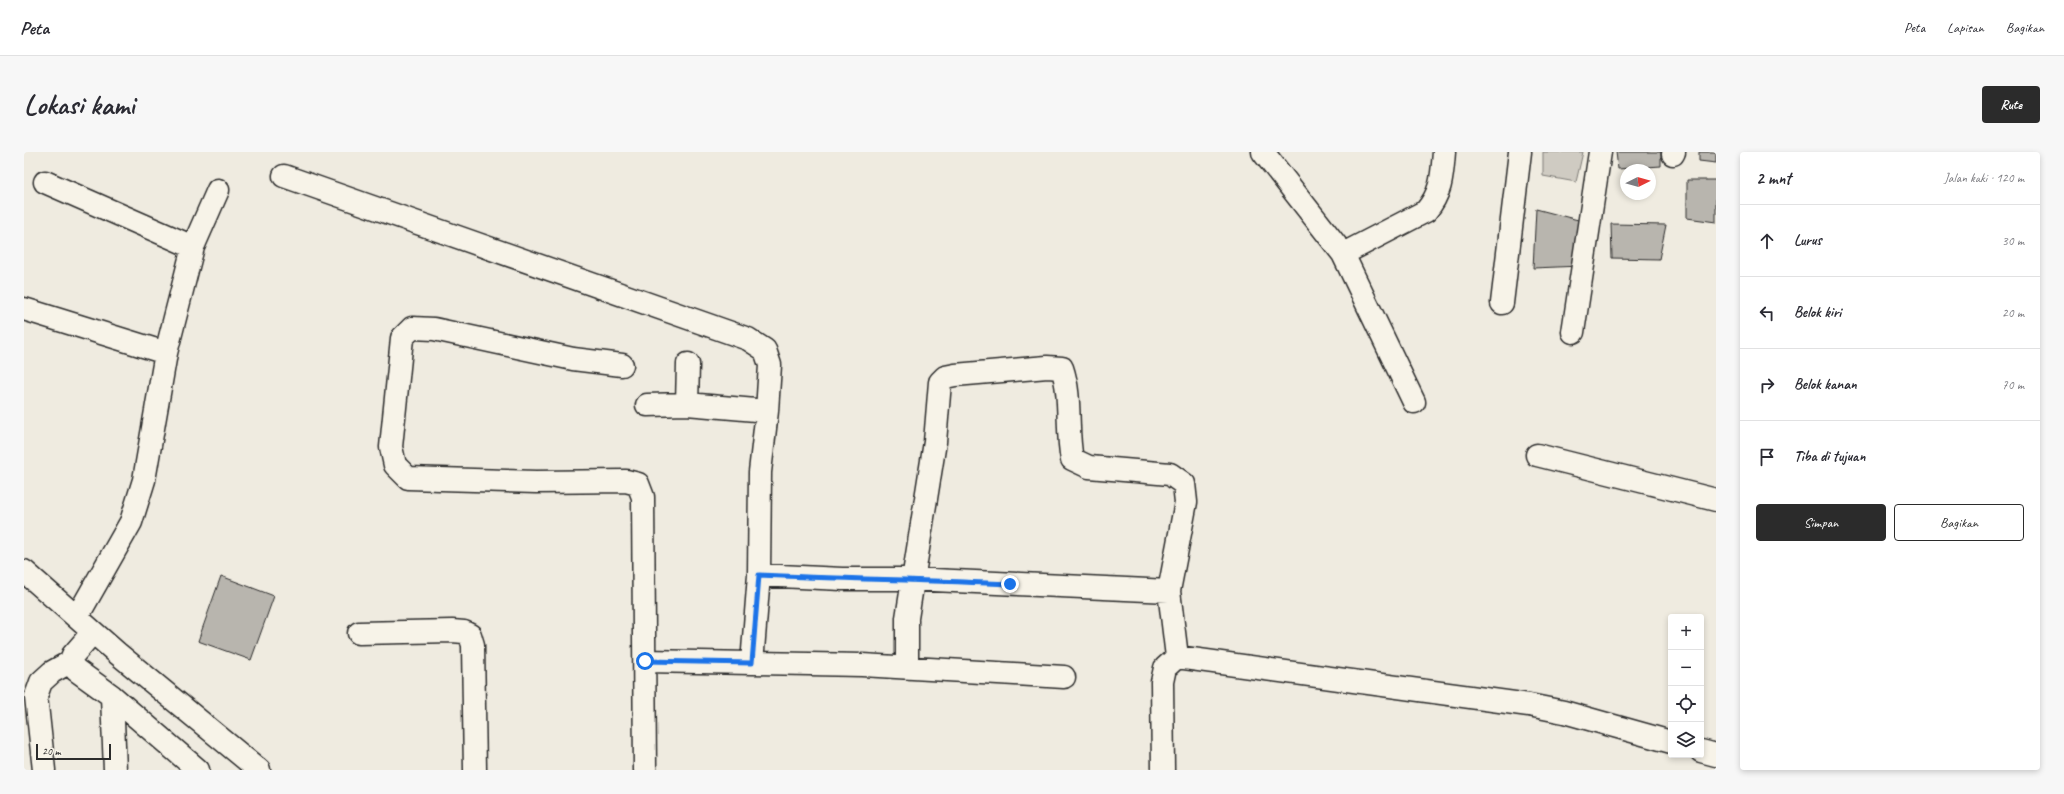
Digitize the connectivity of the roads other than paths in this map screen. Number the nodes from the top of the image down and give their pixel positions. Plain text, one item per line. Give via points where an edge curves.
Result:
1 (1263, 152) edge
2 (1444, 152) edge
3 (1520, 152) edge
4 (1600, 152) edge
5 (284, 176) dead end
6 (45, 182) dead end
7 (218, 190) dead end
8 (193, 247) junction
9 (1343, 254) junction
10 (1502, 303) dead end
11 (24, 309) edge
12 (1573, 332) dead end
13 (166, 353) junction
14 (688, 364) dead end
15 (622, 365) dead end
16 (1414, 402) dead end
17 (687, 404) junction
18 (647, 406) dead end
19 (768, 411) junction
20 (1537, 455) dead end
21 (1716, 500) edge
22 (24, 570) edge
23 (759, 575) junction
24 (912, 579) junction
25 (1169, 591) junction
26 (77, 618) junction
27 (93, 632) junction
28 (359, 633) dead end
29 (1177, 657) junction
30 (645, 661) junction
31 (70, 662) junction
32 (752, 663) junction
33 (907, 668) junction
34 (1064, 677) dead end
35 (112, 696) junction
36 (1668, 741) edge
37 (1704, 752) edge
38 (1716, 755) edge
39 (44, 770) edge
40 (114, 770) edge
41 (198, 770) edge
42 (259, 770) edge
43 (475, 770) edge
44 (645, 770) edge
45 (1163, 770) edge

1 - 9 street
2 - 9 street via 1441,185 1435,200 1426,211
3 - 10 street
4 - 12 street
5 - 19 street via 748,339 765,350 770,365
6 - 8 street
7 - 8 street
8 - 13 street
9 - 16 street
11 - 13 street
13 - 26 street via 144,480 131,522
14 - 17 street
15 - 30 street via 573,359 434,329 412,328 402,338 391,448 395,465 408,478 536,482 626,481 638,484 643,497
17 - 18 street
17 - 19 street
19 - 23 street via 760,472
20 - 21 street
22 - 26 street
23 - 24 street
23 - 32 street
24 - 25 street
24 - 25 street via 935,442 940,382 945,377 955,375 1047,367 1062,368 1066,379 1072,459 1089,467 1170,474 1184,484 1186,502
24 - 33 street via 907,618
25 - 29 street
26 - 27 street
27 - 31 street
27 - 42 street
28 - 43 street via 452,631 470,635 474,653
29 - 36 street via 1529,705 1564,712
29 - 45 street via 1165,668 1162,682
30 - 32 street
30 - 44 street
31 - 35 street via 76,670
31 - 39 street via 41,682 36,696
32 - 33 street
33 - 34 street
35 - 40 street
35 - 41 street
37 - 38 street

